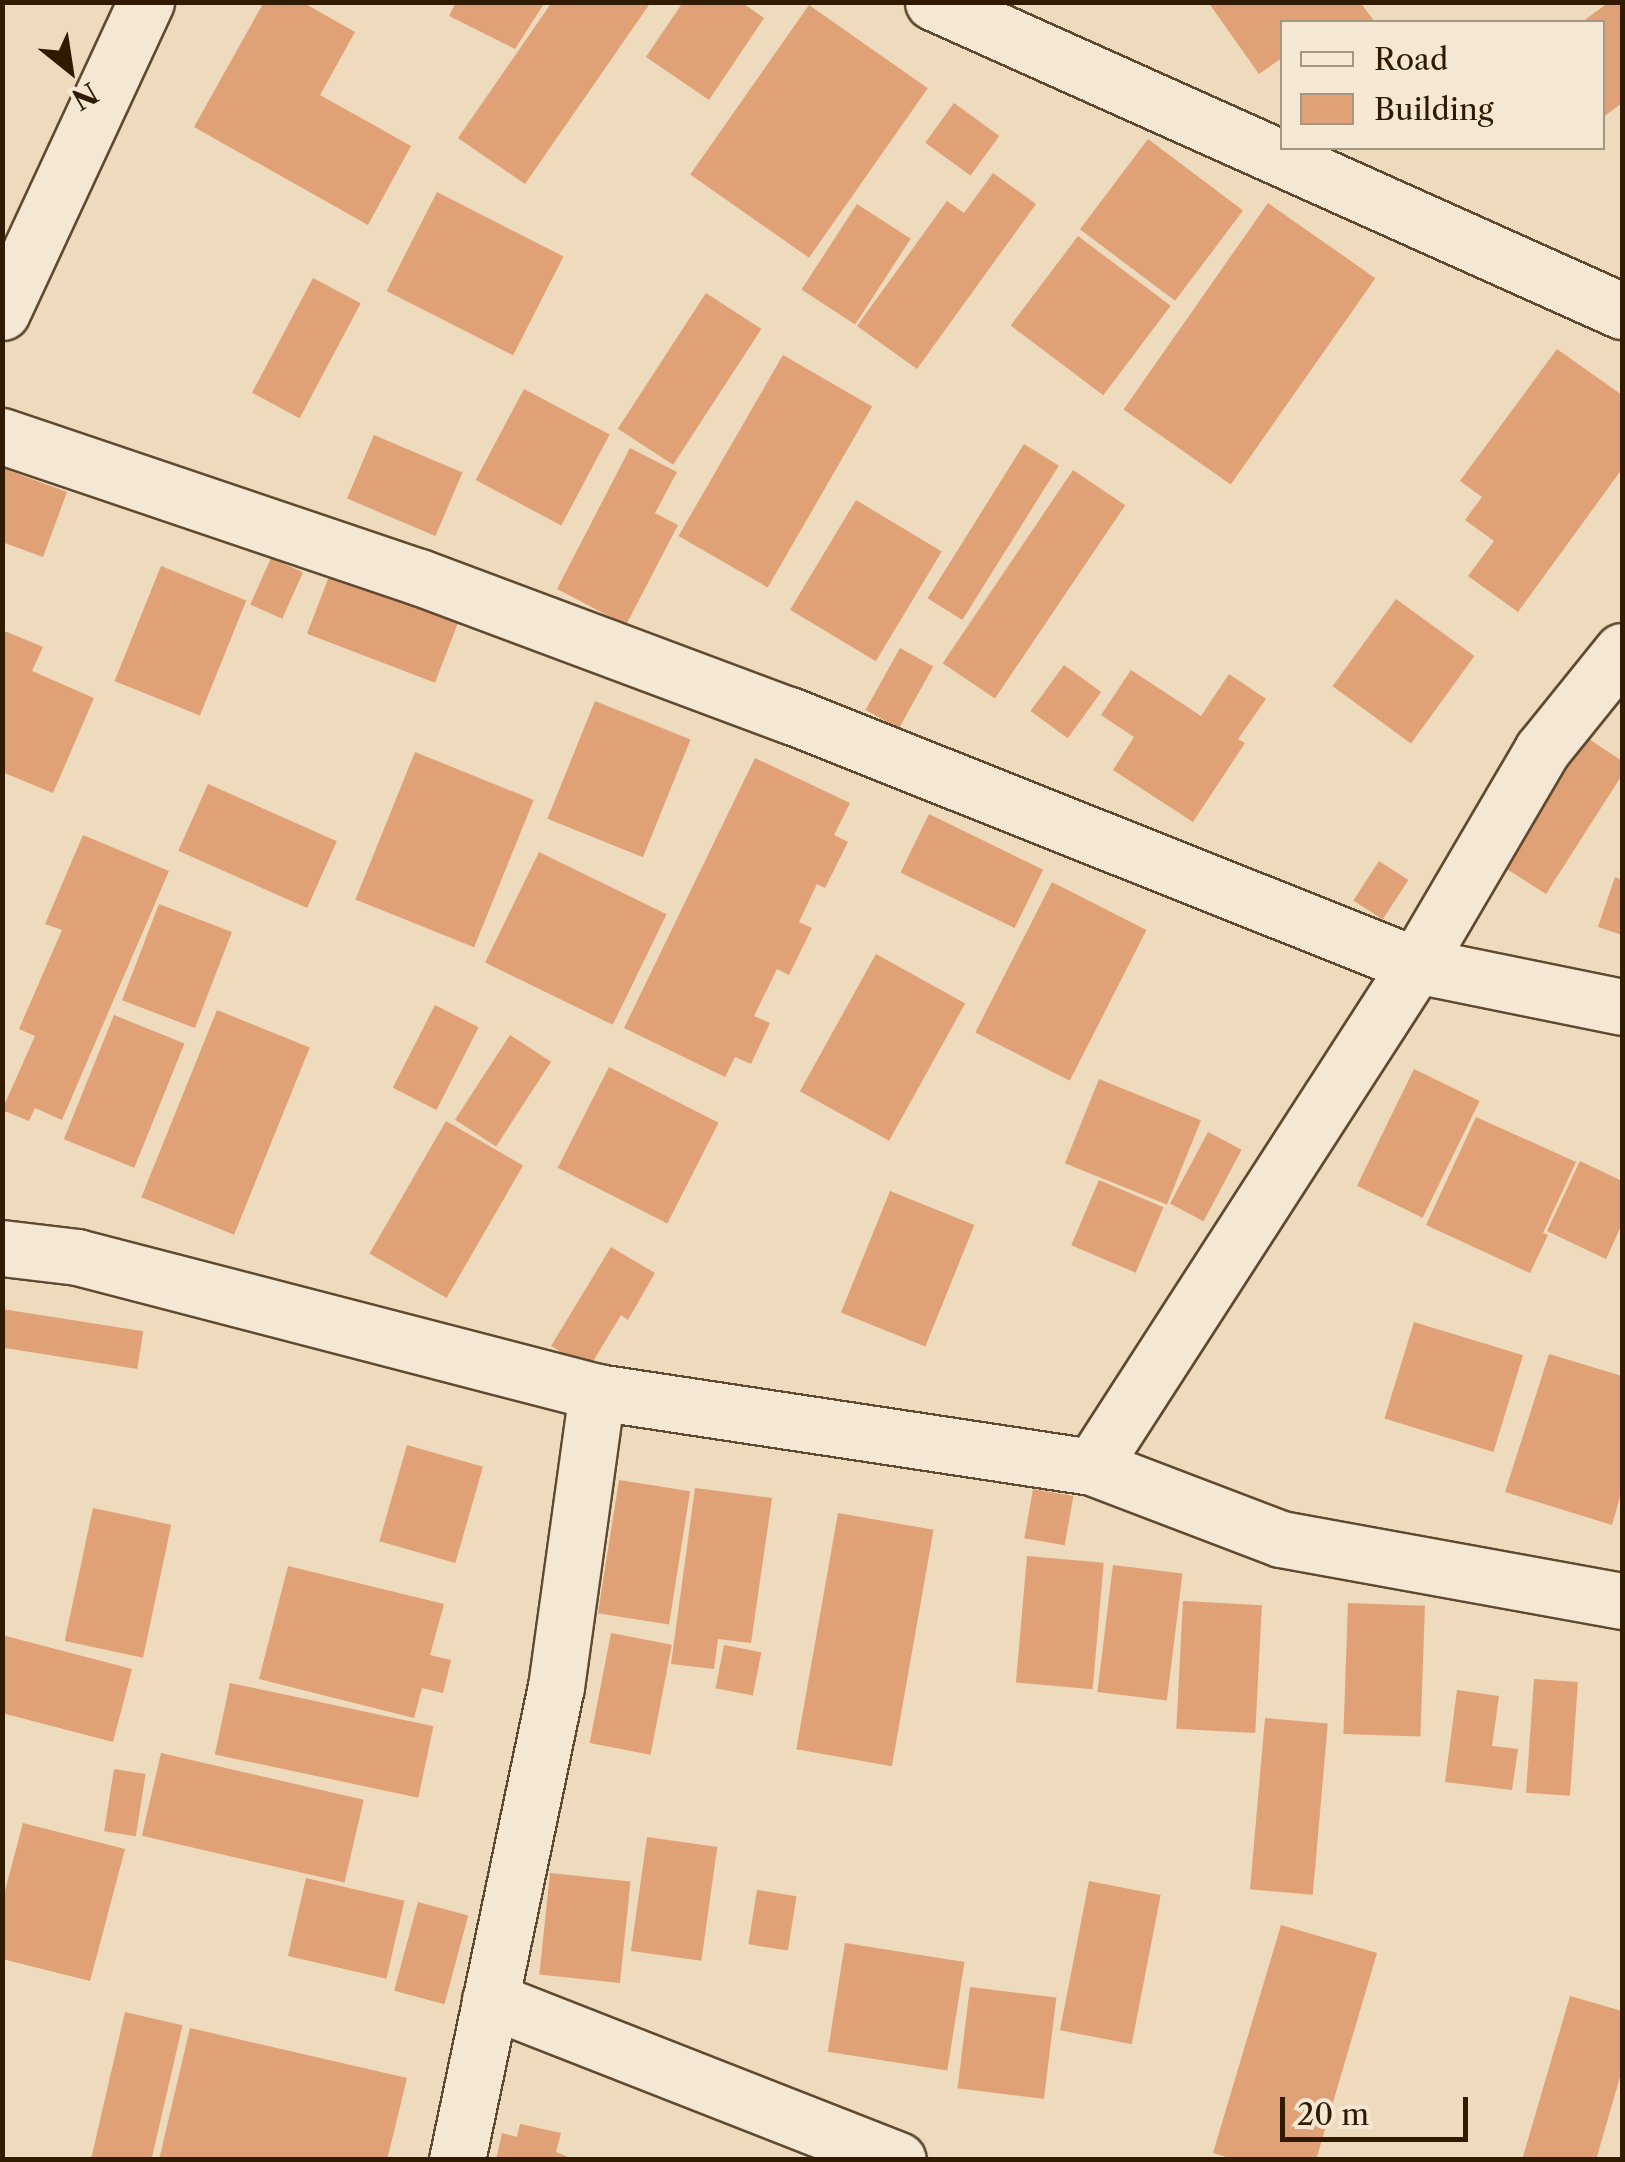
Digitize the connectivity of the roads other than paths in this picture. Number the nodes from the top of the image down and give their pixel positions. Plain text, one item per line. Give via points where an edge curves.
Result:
1 (146, 2) edge
2 (934, 2) edge
3 (1016, 19) edge
4 (1622, 311) edge
5 (2, 312) edge
6 (2, 436) edge
7 (1622, 651) edge
8 (1416, 965) junction
9 (1622, 1006) edge
10 (2, 1248) edge
11 (597, 1392) junction
12 (1092, 1467) junction
13 (1622, 1601) edge
14 (490, 2000) junction
15 (457, 2160) edge
16 (898, 2160) edge

1 - 5 street
2 - 3 street
3 - 4 street via 1305,165
6 - 8 street via 419,577 696,680
7 - 8 street via 1542,750
8 - 9 street
8 - 12 street
10 - 11 street via 77,1257
11 - 12 street
11 - 14 street via 556,1687
12 - 13 street via 1281,1540
14 - 15 street
14 - 16 street

